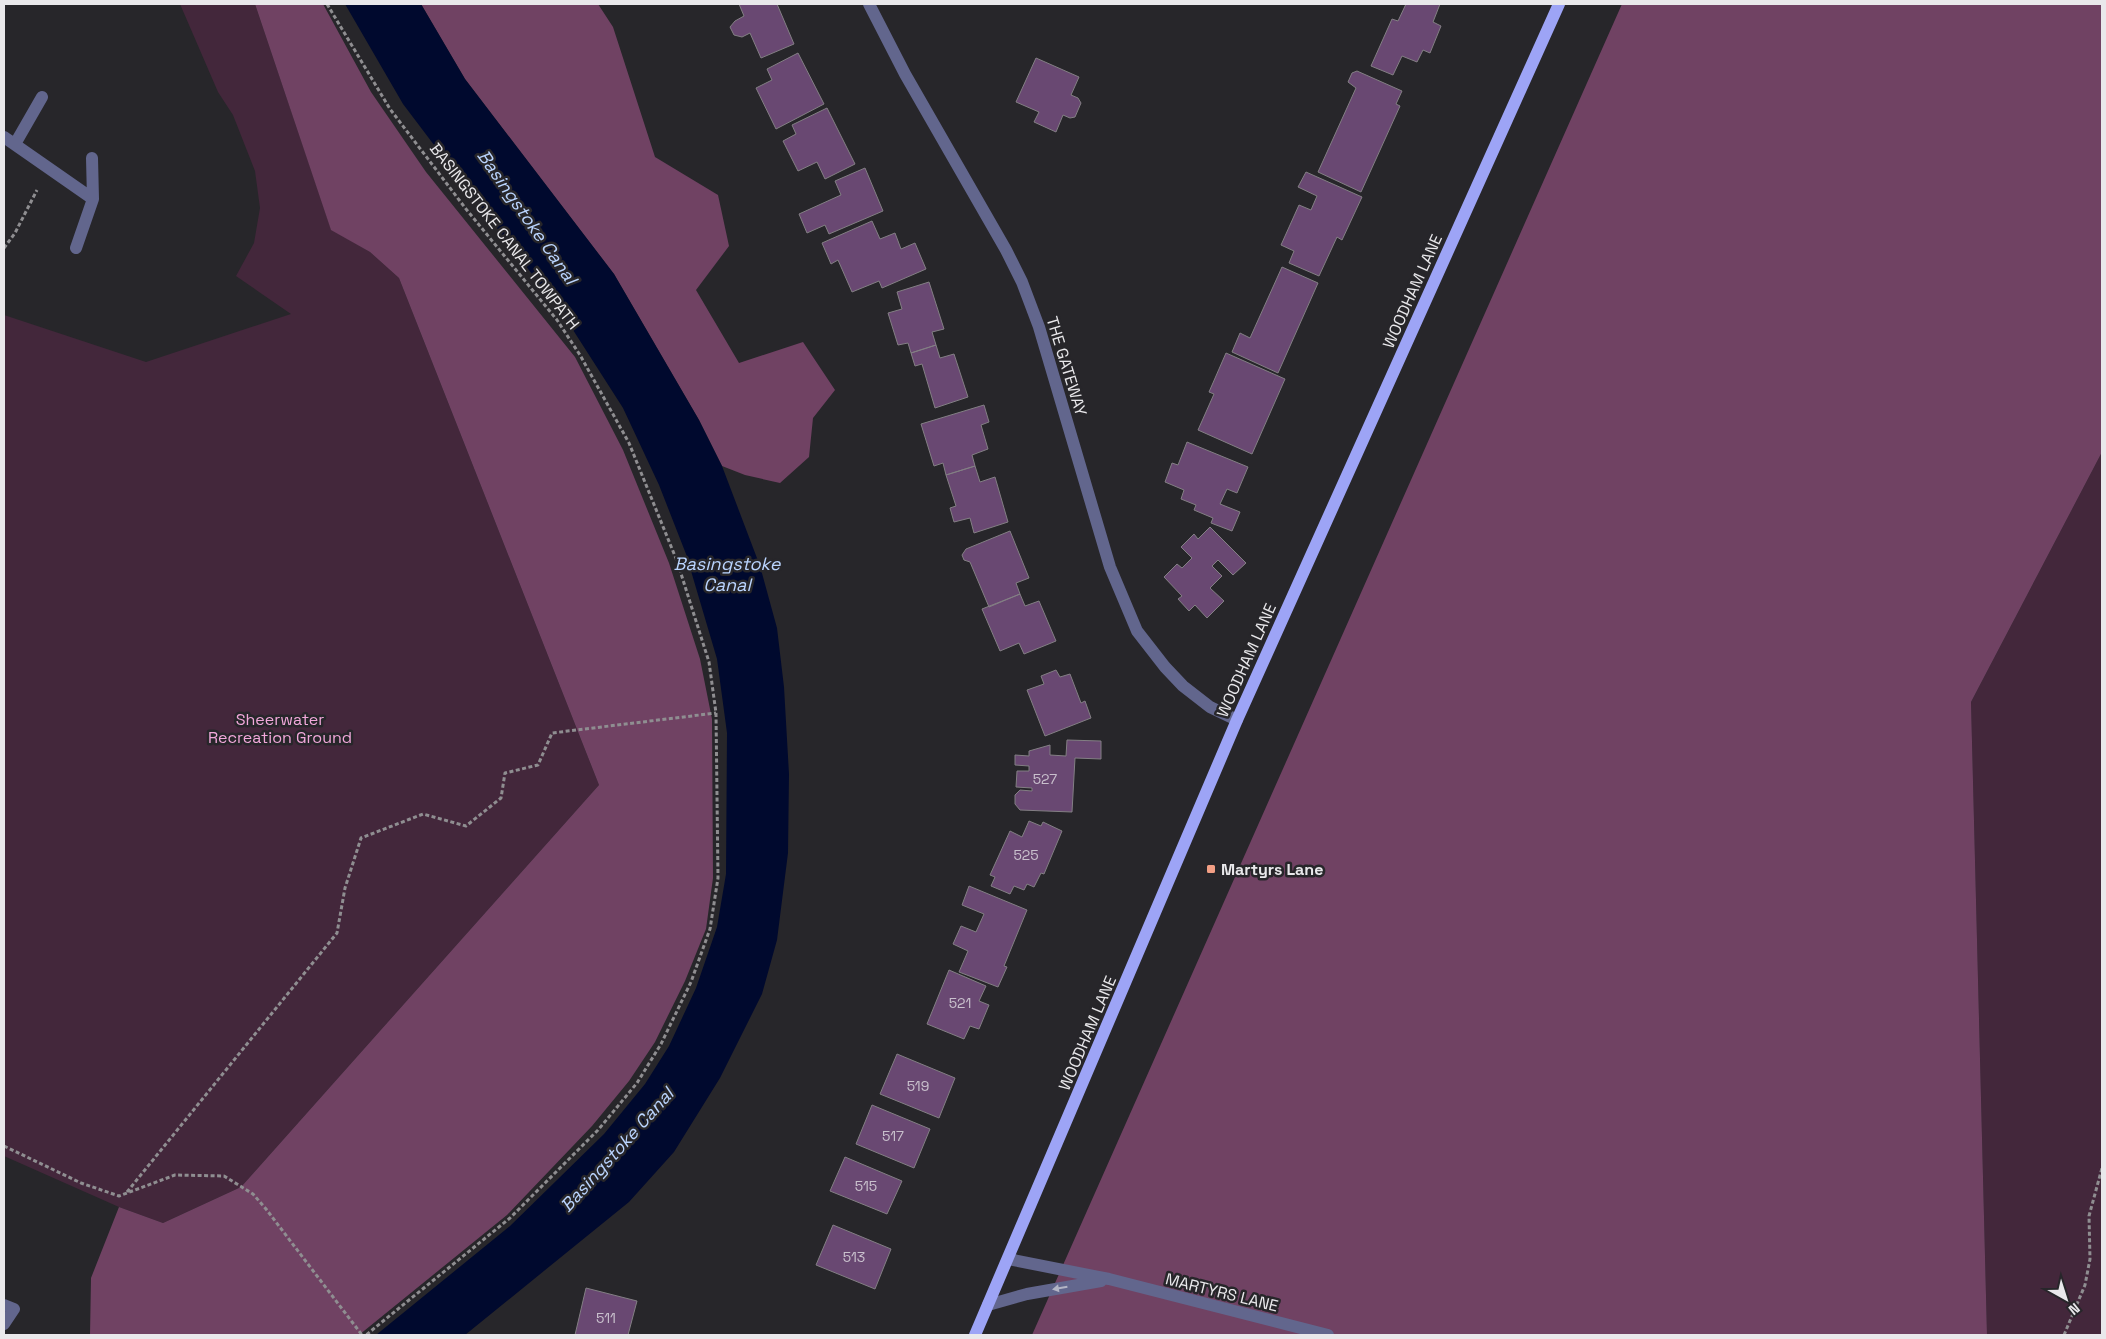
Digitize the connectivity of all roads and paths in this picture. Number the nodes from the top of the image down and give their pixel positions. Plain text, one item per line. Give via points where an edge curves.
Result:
1 (326, 4) edge
2 (869, 4) edge
3 (1559, 4) edge
4 (42, 97) dead end
5 (4, 137) edge
6 (15, 144) junction
7 (92, 158) dead end
8 (49, 168) junction
9 (93, 199) junction
10 (4, 248) edge
11 (76, 248) dead end
12 (716, 713) junction
13 (1237, 720) junction
14 (4, 1146) edge
15 (2102, 1168) edge
16 (127, 1192) junction
17 (1008, 1259) junction
18 (1108, 1279) junction
19 (988, 1305) junction
20 (9, 1307) edge
21 (4, 1324) edge
22 (362, 1335) edge
23 (366, 1335) edge
24 (975, 1335) edge
25 (1328, 1335) edge
26 (2064, 1335) edge

1 - 12 path, BASINGSTOKE CANAL TOWPATH via 390,109 557,320 629,443 677,561 708,662
2 - 13 street, THE GATEWAY via 904,74 1022,282 1039,327 1110,567 1137,631 1183,686 1210,707
3 - 13 main road, WOODHAM LANE
4 - 6 street
5 - 6 street
6 - 8 street
7 - 9 street
8 - 9 street
8 - 10 path
9 - 11 street
12 - 16 path via 552,733 538,766 505,773 501,798 466,826 423,814 361,838 345,888 337,933
12 - 23 path, BASINGSTOKE CANAL TOWPATH via 718,878 710,929 661,1044 637,1082 598,1130 510,1218
13 - 17 main road, WOODHAM LANE
14 - 16 path via 81,1183 119,1196
15 - 26 path via 2089,1216 2090,1259 2085,1285
16 - 22 path via 176,1175 224,1176 253,1194
17 - 18 street, MARTYRS LANE
17 - 19 main road, WOODHAM LANE
18 -> 19 street, MARTYRS LANE
18 - 25 street, MARTYRS LANE
19 - 24 main road, WOODHAM LANE
20 - 21 street

